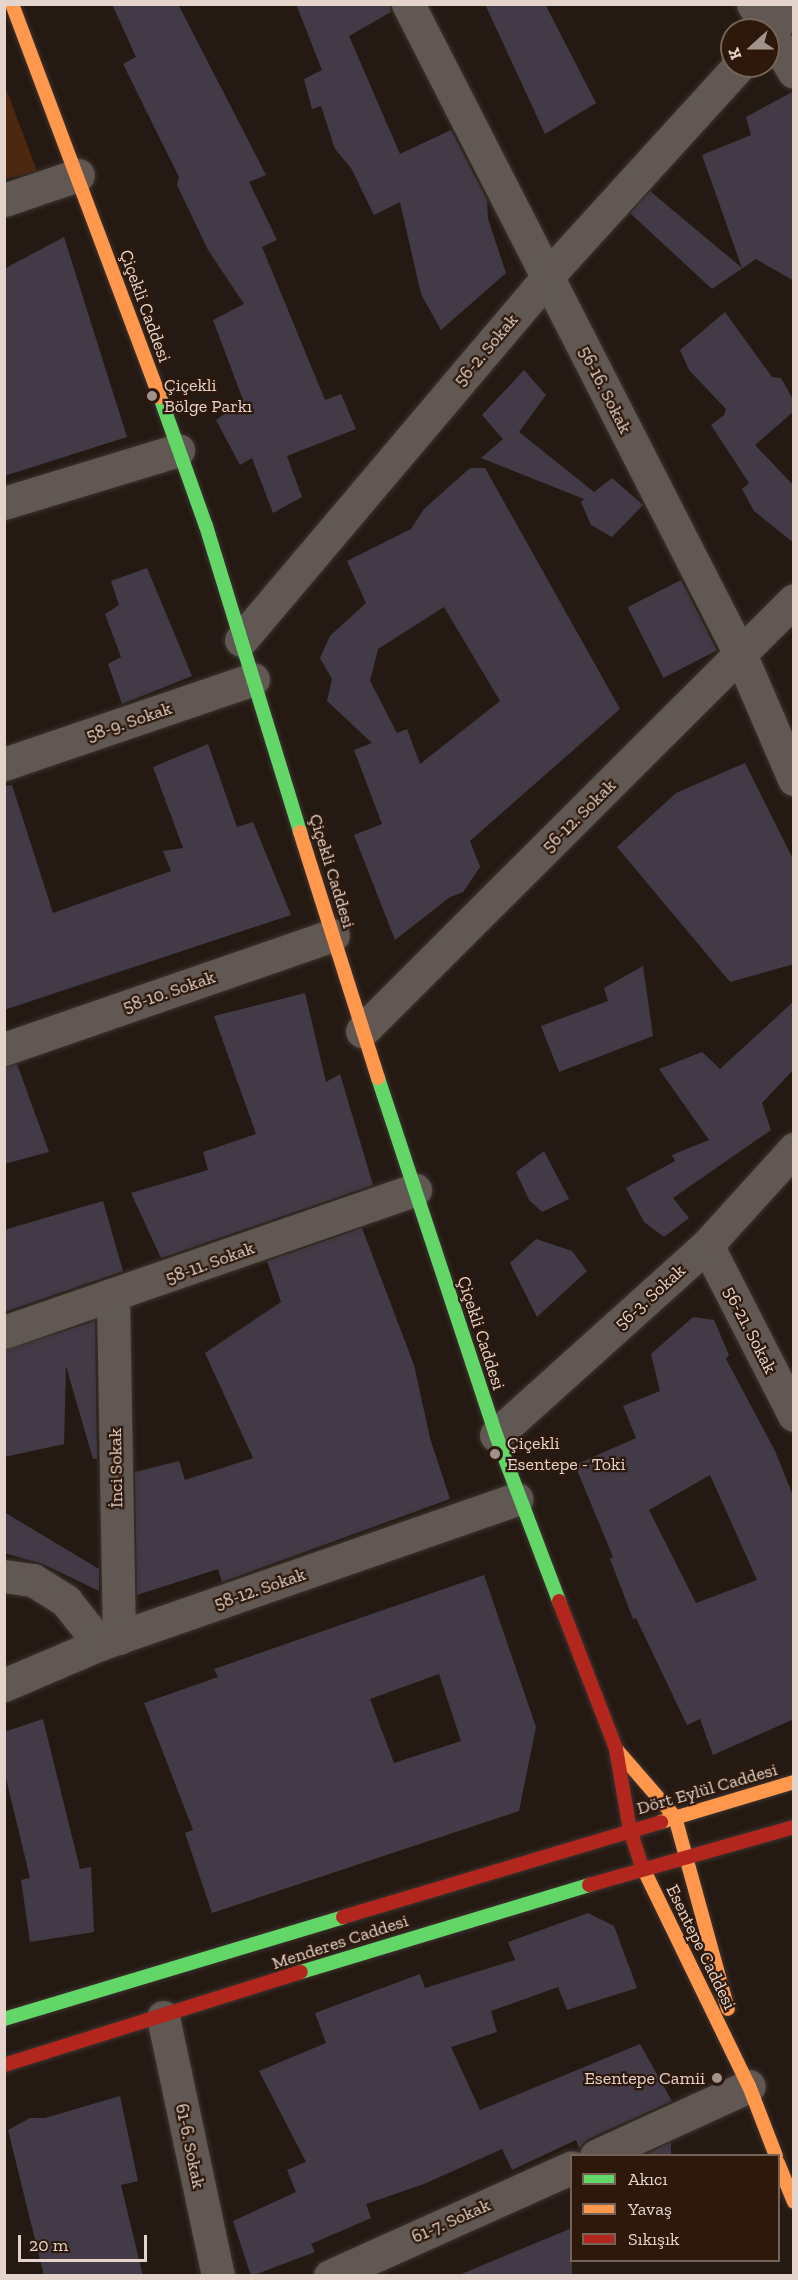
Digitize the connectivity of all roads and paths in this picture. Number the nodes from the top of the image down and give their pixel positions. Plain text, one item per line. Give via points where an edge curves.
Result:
1 (12, 4) edge
2 (408, 4) edge
3 (753, 4) edge
4 (793, 4) edge
5 (760, 18) edge
6 (780, 20) edge
7 (780, 51) edge
8 (794, 72) edge
9 (728, 78) edge
10 (78, 175) junction
11 (4, 200) edge
12 (547, 278) junction
13 (178, 450) junction
14 (4, 503) edge
15 (794, 600) edge
16 (241, 640) junction
17 (741, 656) junction
18 (253, 679) junction
19 (4, 764) edge
20 (794, 779) edge
21 (333, 935) junction
22 (362, 1031) junction
23 (4, 1049) edge
24 (794, 1149) edge
25 (415, 1190) junction
26 (707, 1245) junction
27 (113, 1297) junction
28 (4, 1332) edge
29 (794, 1415) edge
30 (496, 1435) junction
31 (518, 1499) junction
32 (4, 1576) edge
33 (109, 1641) junction
34 (4, 1685) edge
35 (615, 1749) junction
36 (794, 1782) edge
37 (675, 1817) junction
38 (794, 1827) edge
39 (630, 1830) junction
40 (687, 1859) junction
41 (644, 1871) junction
42 (163, 2017) junction
43 (4, 2019) edge
44 (4, 2065) edge
45 (749, 2086) junction
46 (600, 2154) edge
47 (775, 2154) edge
48 (570, 2168) edge
49 (780, 2168) edge
50 (794, 2202) edge
51 (218, 2276) edge
52 (330, 2276) edge

1 - 10 street, Çiçekli Caddesi
2 - 12 street, 56-16. Sokak
3 - 5 street
4 - 6 street
7 - 8 street
9 - 12 street, 56-2. Sokak
10 - 11 street
10 - 13 street, Çiçekli Caddesi
12 - 16 street, 56-2. Sokak
12 - 17 street, 56-16. Sokak
13 - 14 street
13 - 16 street, Çiçekli Caddesi
15 - 17 street, 56-12. Sokak
16 - 18 street, Çiçekli Caddesi
17 - 20 street, 56-16. Sokak
17 - 22 street, 56-12. Sokak
18 - 19 street, 58-9. Sokak
18 - 21 street, Çiçekli Caddesi
21 - 22 street, Çiçekli Caddesi
21 - 23 street, 58-10. Sokak
22 - 25 street, Çiçekli Caddesi
24 - 26 street, 56-3. Sokak
25 - 27 street, 58-11. Sokak
25 - 30 street, Çiçekli Caddesi
26 - 29 street, 56-21. Sokak
26 - 30 street, 56-3. Sokak
27 - 28 street, 58-11. Sokak
27 - 33 street, İnci Sokak
30 - 31 street, Çiçekli Caddesi
31 - 33 street, 58-12. Sokak
31 - 35 street, Çiçekli Caddesi
32 - 33 street via 33,1580 66,1600
33 - 34 street, 58-12. Sokak
35 - 37 street
35 - 39 street, Esentepe Caddesi
36 - 37 street, Dört Eylül Caddesi
37 - 39 street, Dört Eylül Caddesi
37 - 40 street
38 - 40 street
39 - 41 street, Esentepe Caddesi
39 - 43 street, Menderes Caddesi
40 - 41 street, Menderes Caddesi
40 - 45 street
41 - 42 street, Menderes Caddesi via 477,1917
41 - 45 street, Esentepe Caddesi
42 - 44 street, Menderes Caddesi
42 - 51 street, 61-6. Sokak
45 - 46 street
45 - 47 street, Esentepe Caddesi
48 - 52 street, 61-7. Sokak
49 - 50 street

